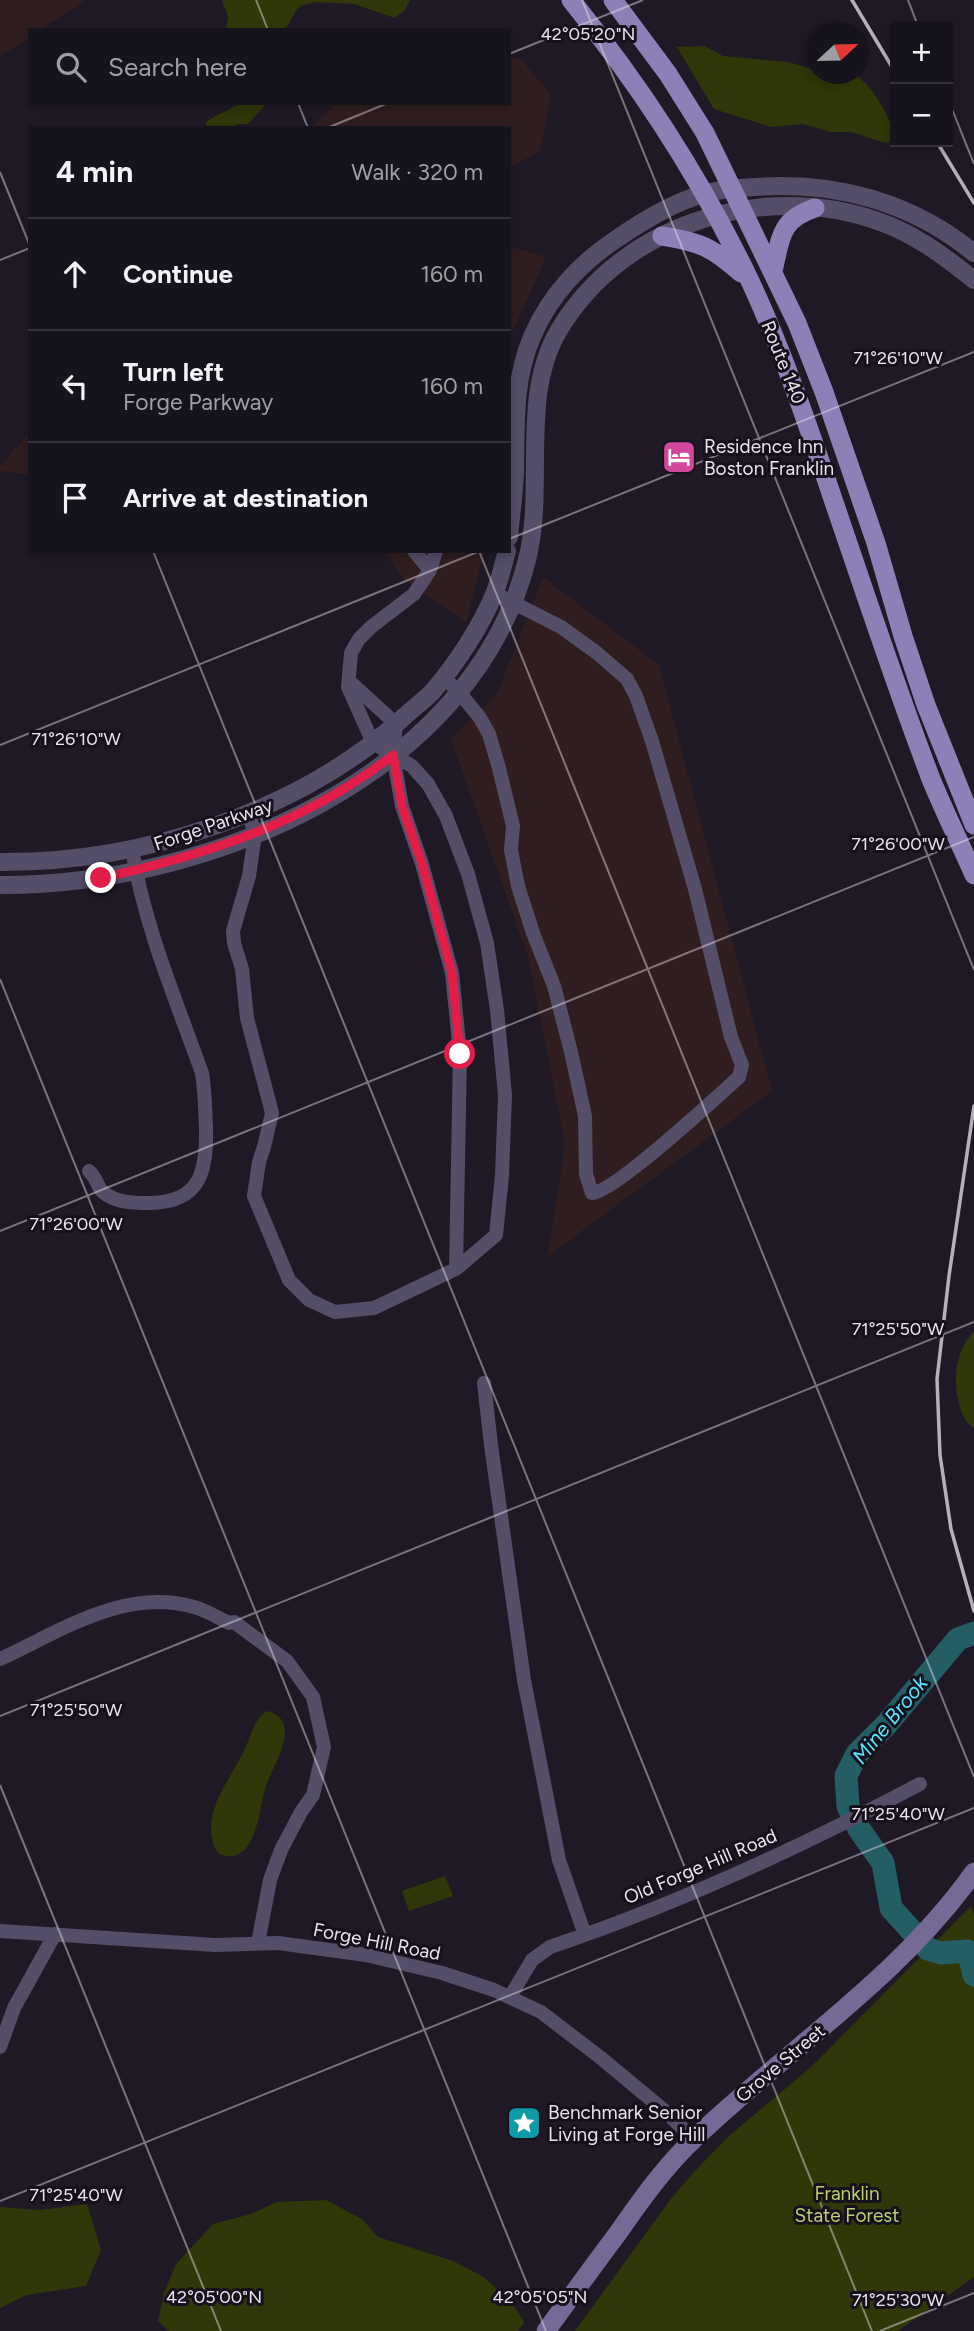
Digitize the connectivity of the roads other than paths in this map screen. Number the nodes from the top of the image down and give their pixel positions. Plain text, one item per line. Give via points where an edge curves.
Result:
1 (572, 0) edge
2 (613, 0) edge
3 (733, 189) junction
4 (704, 194) junction
5 (816, 208) junction
6 (743, 209) junction
7 (715, 214) junction
8 (662, 236) junction
9 (974, 253) edge
10 (774, 271) junction
11 (974, 280) edge
12 (750, 282) junction
13 (511, 516) edge
14 (416, 553) edge
15 (435, 553) edge
16 (506, 553) edge
17 (430, 570) junction
18 (495, 593) junction
19 (513, 602) junction
20 (443, 677) junction
21 (348, 680) junction
22 (458, 692) junction
23 (396, 724) junction
24 (373, 743) junction
25 (393, 755) junction
26 (248, 812) junction
27 (974, 825) edge
28 (256, 834) junction
29 (132, 849) junction
30 (0, 862) edge
31 (136, 870) junction
32 (974, 876) edge
33 (0, 885) edge
34 (89, 1171) dead end
35 (456, 1269) junction
36 (484, 1383) dead end
37 (0, 1659) edge
38 (920, 1784) dead end
39 (974, 1872) edge
40 (0, 1931) edge
41 (55, 1934) junction
42 (585, 1936) junction
43 (258, 1942) junction
44 (510, 1997) junction
45 (0, 2047) edge
46 (694, 2139) junction
47 (546, 2331) edge

1 - 4 main road, Route 140 via 632,80
2 - 3 main road, Route 140 via 681,93
3 - 4 street
3 - 6 main road, Route 140
3 - 9 street via 795,186 866,196 932,222
4 - 7 main road, Route 140
4 - 13 street via 651,217 610,243 574,274 544,313 523,359 519,380
5 - 6 street, Forge Parkway
5 - 10 main road via 796,215 787,224
5 - 11 street, Forge Parkway via 891,226
6 - 7 street, Forge Parkway
6 - 10 main road, Route 140
7 - 8 street, Forge Parkway
7 - 12 main road, Route 140
8 - 12 main road via 704,245
8 - 19 street, Forge Parkway via 624,260 588,292 549,350 538,397 536,517
10 - 27 main road, Route 140 via 824,392 876,543 902,636
12 - 32 main road, Route 140 via 800,403 932,782
14 - 17 street
15 - 17 street
16 - 18 street, Forge Parkway
17 - 21 street via 414,594 359,639 351,653
18 - 19 street
18 - 20 street, Forge Parkway
19 - 22 street, Forge Parkway via 488,653
19 - 22 street via 561,627 597,653 627,679 636,696 742,1065 739,1077 598,1193 592,1193 586,1174 585,1116 554,986 517,886 513,826 502,779 489,734
20 - 22 street
20 - 23 street, Forge Parkway
21 - 23 street
21 - 24 street
22 - 25 street, Forge Parkway via 444,711
23 - 24 street, Forge Parkway
23 - 25 street
24 - 25 street
24 - 26 street, Forge Parkway via 322,778
25 - 28 street, Forge Parkway via 328,800
25 - 35 street via 402,806 452,973 460,1054
25 - 35 street via 412,766 428,784 446,816 487,943 497,1010 505,1095 496,1236
26 - 28 street
26 - 29 street, Forge Parkway via 189,835
28 - 31 street, Forge Parkway
28 - 35 street via 233,931 250,1031 272,1113 254,1196 289,1280 309,1300 335,1312 374,1308
29 - 30 street, Forge Parkway
29 - 31 street
31 - 33 street, Forge Parkway via 53,884
31 - 34 street via 202,1073 204,1171 194,1188 160,1203 117,1200 102,1192
36 - 42 street via 529,1705 559,1860
37 - 43 street via 104,1610 160,1602 195,1607 234,1622 287,1661 313,1697 324,1747 313,1795 281,1850 270,1880
38 - 42 street, Old Forge Hill Road via 694,1893
39 - 46 main road, Grove Street via 936,1922 855,2001
40 - 41 street, Forge Hill Road
41 - 43 street, Forge Hill Road via 215,1945
41 - 45 street via 14,2008
42 - 44 street, Old Forge Hill Road via 550,1947 532,1960
43 - 44 street, Forge Hill Road via 366,1955 442,1973
44 - 46 street, Forge Hill Road via 541,2012 590,2049
46 - 47 main road, Grove Street via 641,2201

